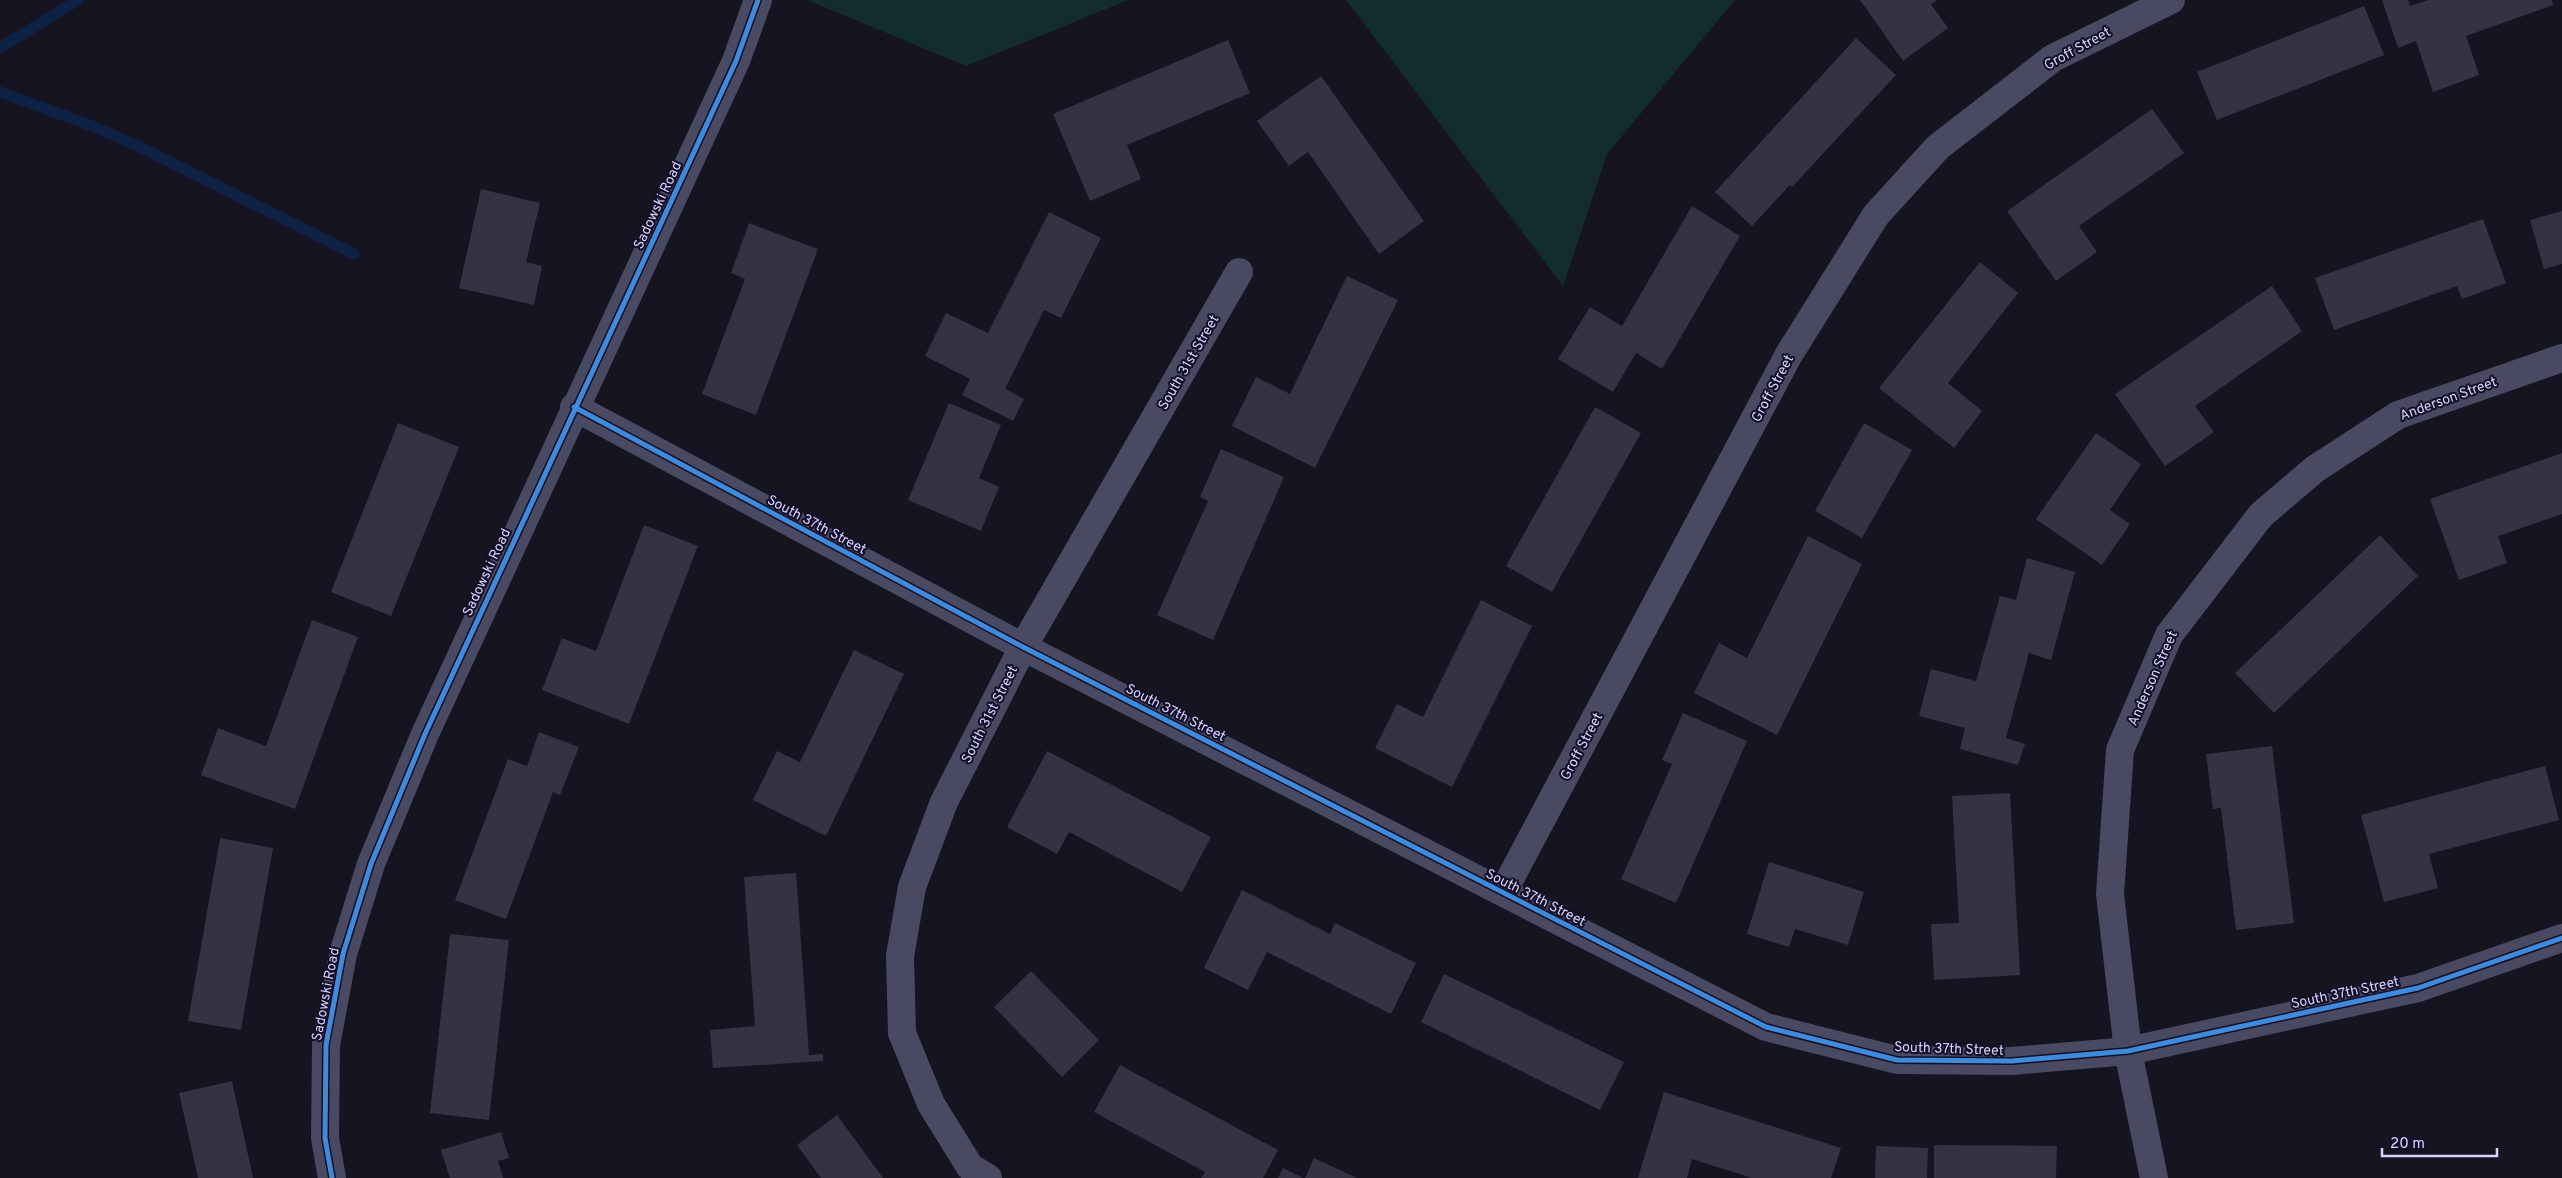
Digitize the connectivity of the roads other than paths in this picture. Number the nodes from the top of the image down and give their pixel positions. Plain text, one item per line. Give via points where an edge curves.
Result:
1 (758, 0) edge
2 (2171, 0) edge
3 (1239, 272) dead end
4 (2562, 358) edge
5 (574, 407) junction
6 (1023, 647) junction
7 (1503, 892) junction
8 (2562, 938) edge
9 (2128, 1052) junction
10 (332, 1178) edge
11 (988, 1178) edge
12 (2154, 1178) edge

1 - 5 street, Sadowski Road via 736,61
2 - 7 street, Groff Street via 2054,58 1938,147 1876,215 1788,356
3 - 6 street, South 31st Street
4 - 9 street, Anderson Street via 2398,415 2315,468 2261,515 2168,635 2120,750 2110,894
5 - 6 street, South 37th Street
5 - 10 street, Sadowski Road via 424,734 371,864 343,954 326,1045 325,1138
6 - 7 street, South 37th Street
6 - 11 street, South 31st Street via 944,802 912,887 900,956 902,1033 931,1104 970,1167
7 - 9 street, South 37th Street via 1766,1027 1896,1060 2012,1061
8 - 9 street, South 37th Street via 2418,988
9 - 12 street, Anderson Street

